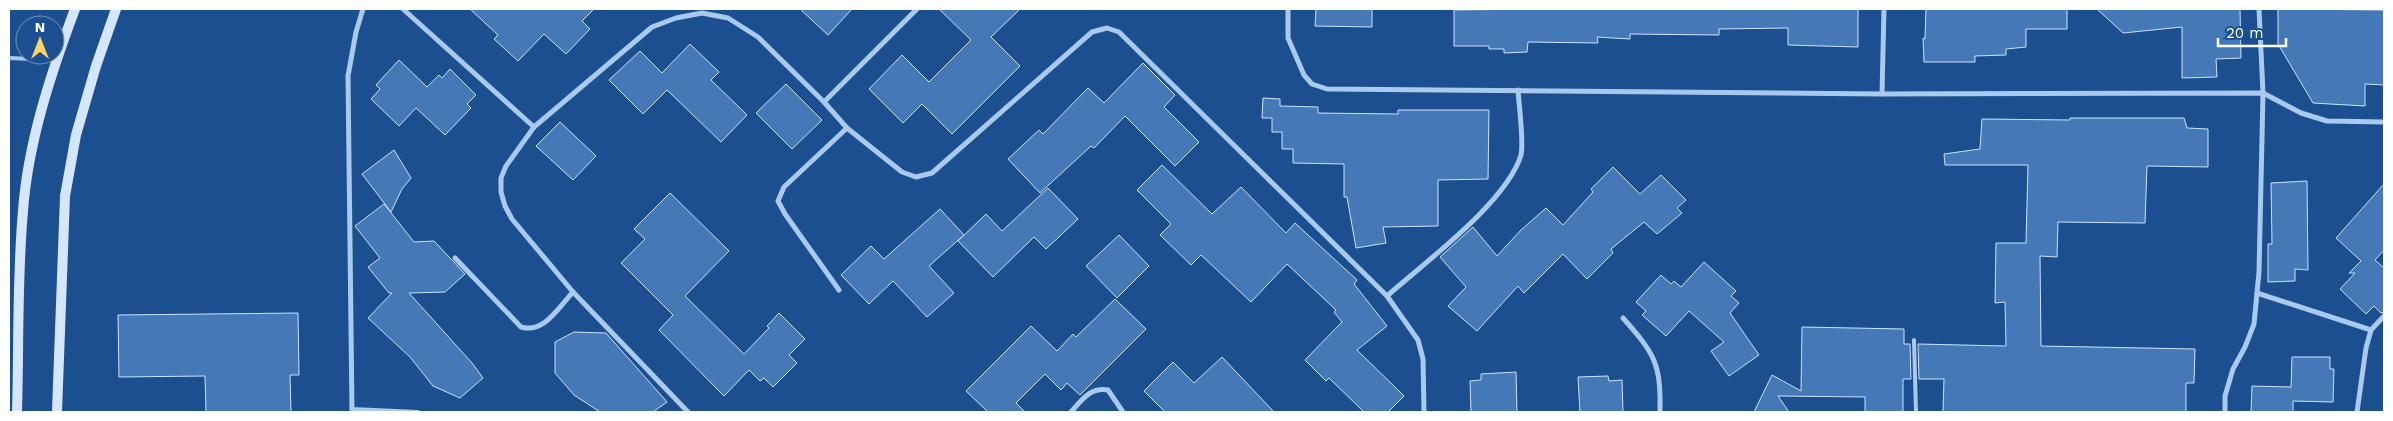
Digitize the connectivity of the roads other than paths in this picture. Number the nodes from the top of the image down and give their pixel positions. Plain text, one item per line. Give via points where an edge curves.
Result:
1 (75, 9) edge
2 (116, 9) edge
3 (363, 9) edge
4 (403, 9) edge
5 (917, 9) edge
6 (1288, 9) edge
7 (1884, 9) edge
8 (2259, 9) edge
9 (65, 36) edge
10 (55, 65) edge
11 (1518, 90) junction
12 (2263, 93) junction
13 (1882, 94) junction
14 (824, 102) junction
15 (2384, 122) edge
16 (534, 127) junction
17 (847, 128) junction
18 (455, 258) dead end
19 (838, 290) dead end
20 (573, 292) junction
21 (2257, 293) junction
22 (1387, 296) junction
23 (2384, 316) edge
24 (1623, 318) dead end
25 (2371, 330) junction
26 (1914, 340) dead end
27 (352, 411) edge
28 (18, 412) edge
29 (57, 412) edge
30 (418, 412) edge
31 (688, 412) edge
32 (1070, 412) edge
33 (1122, 412) edge
34 (1424, 412) edge
35 (1660, 412) edge
36 (1916, 412) edge
37 (2225, 412) edge
38 (2357, 412) edge

1 - 9 main road
2 - 29 main road via 78,127 65,196
3 - 27 street via 348,76
4 - 16 street
5 - 14 street
6 - 11 street via 1288,38 1304,76 1312,84 1327,89
7 - 13 street
8 - 12 street
10 - 28 main road via 34,140 23,210
11 - 13 street
11 - 22 street via 1521,154 1509,180 1482,212
12 - 13 street
12 - 15 street via 2301,113 2326,121
12 - 21 street
14 - 16 street via 758,36 728,18 702,13 652,27
14 - 17 street
16 - 20 street via 506,166 501,178 501,192 512,219
17 - 19 street via 784,187 778,201
17 - 22 street via 902,172 916,177 932,173 1092,32 1106,28 1119,32
18 - 20 street via 521,328 539,328
20 - 31 street
21 - 25 street
21 - 37 street via 2254,324 2232,369 2225,396
22 - 34 street via 1418,340 1423,359
23 - 25 street
24 - 35 street via 1654,357 1659,376
25 - 38 street
26 - 36 lane
27 - 30 lane
32 - 33 street via 1088,394 1099,389 1108,390

